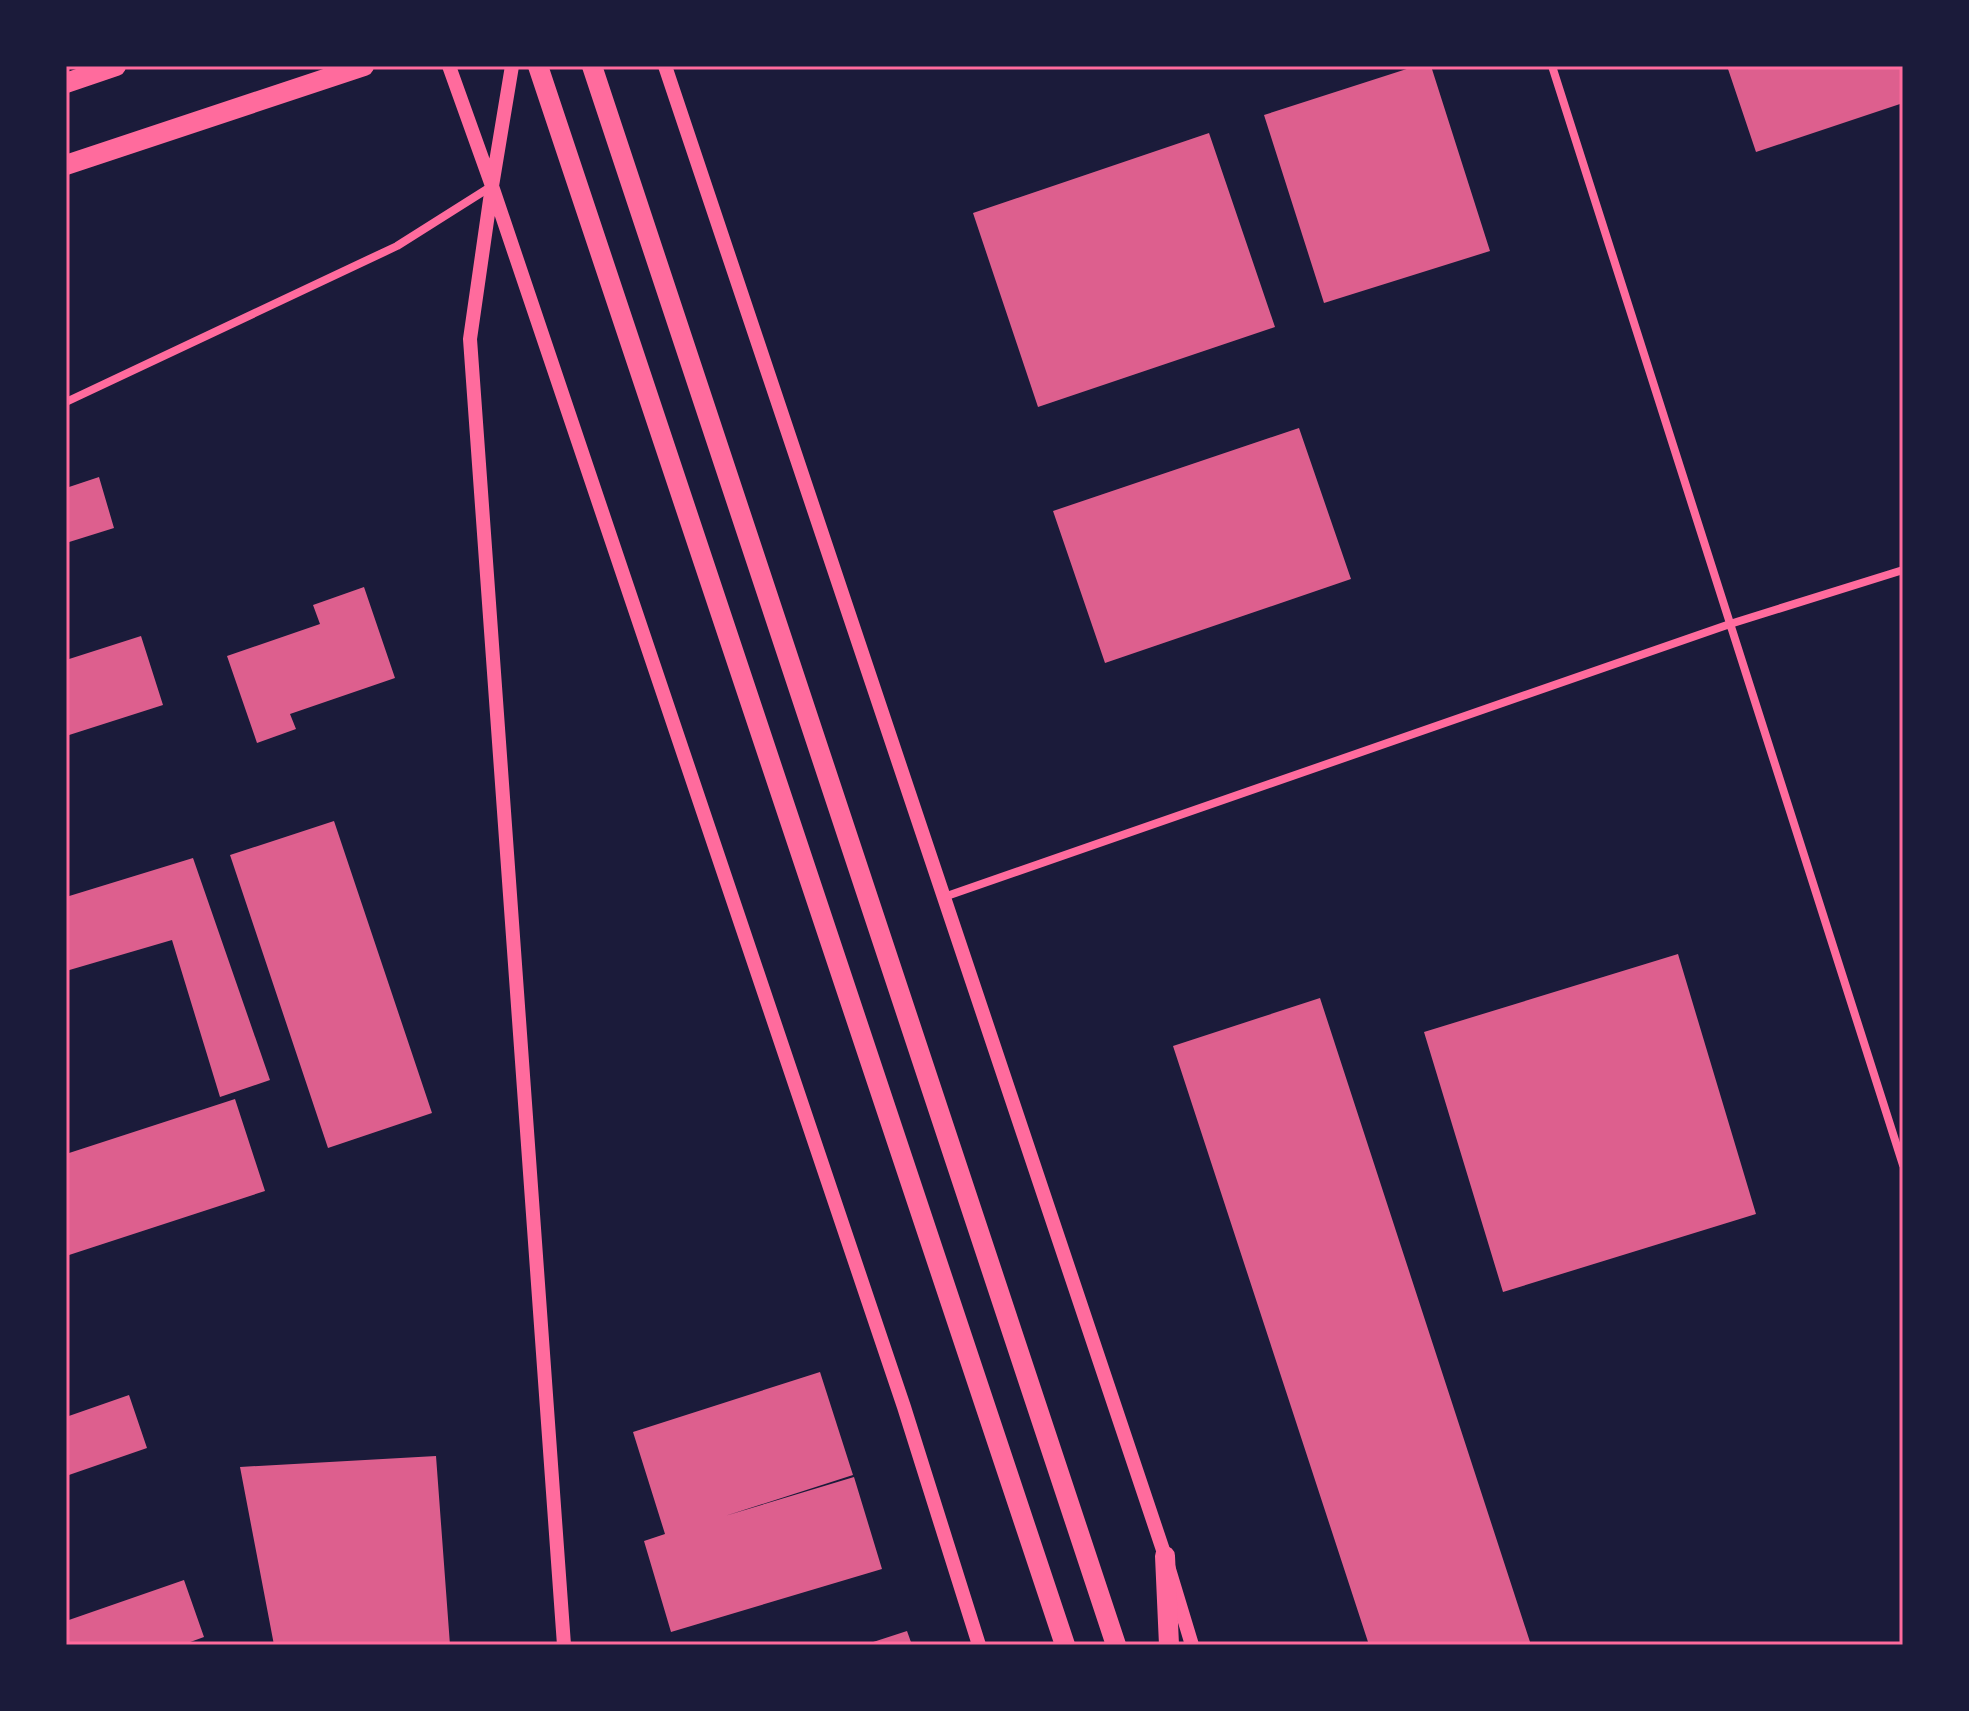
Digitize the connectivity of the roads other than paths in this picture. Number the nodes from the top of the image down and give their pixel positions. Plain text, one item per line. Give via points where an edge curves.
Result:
1 (116, 66) edge
2 (364, 66) edge
3 (449, 66) edge
4 (512, 66) edge
5 (538, 66) edge
6 (592, 66) edge
7 (665, 66) edge
8 (1552, 66) edge
9 (66, 83) edge
10 (66, 165) edge
11 (492, 186) junction
12 (66, 402) edge
13 (1903, 570) edge
14 (1730, 624) junction
15 (944, 897) junction
16 (1903, 1165) edge
17 (1165, 1556) junction
18 (564, 1645) edge
19 (979, 1645) edge
20 (1065, 1645) edge
21 (1116, 1645) edge
22 (1169, 1645) edge
23 (1192, 1645) edge

1 - 9 main road
2 - 10 main road
3 - 11 street
4 - 11 street
5 - 20 main road
6 - 21 main road
7 - 15 street
8 - 14 street
11 - 12 street via 397,246
11 - 18 street via 470,339
11 - 19 street via 904,1407
13 - 14 street
14 - 15 street
14 - 16 street
15 - 17 street
17 - 22 main road
17 - 23 street

